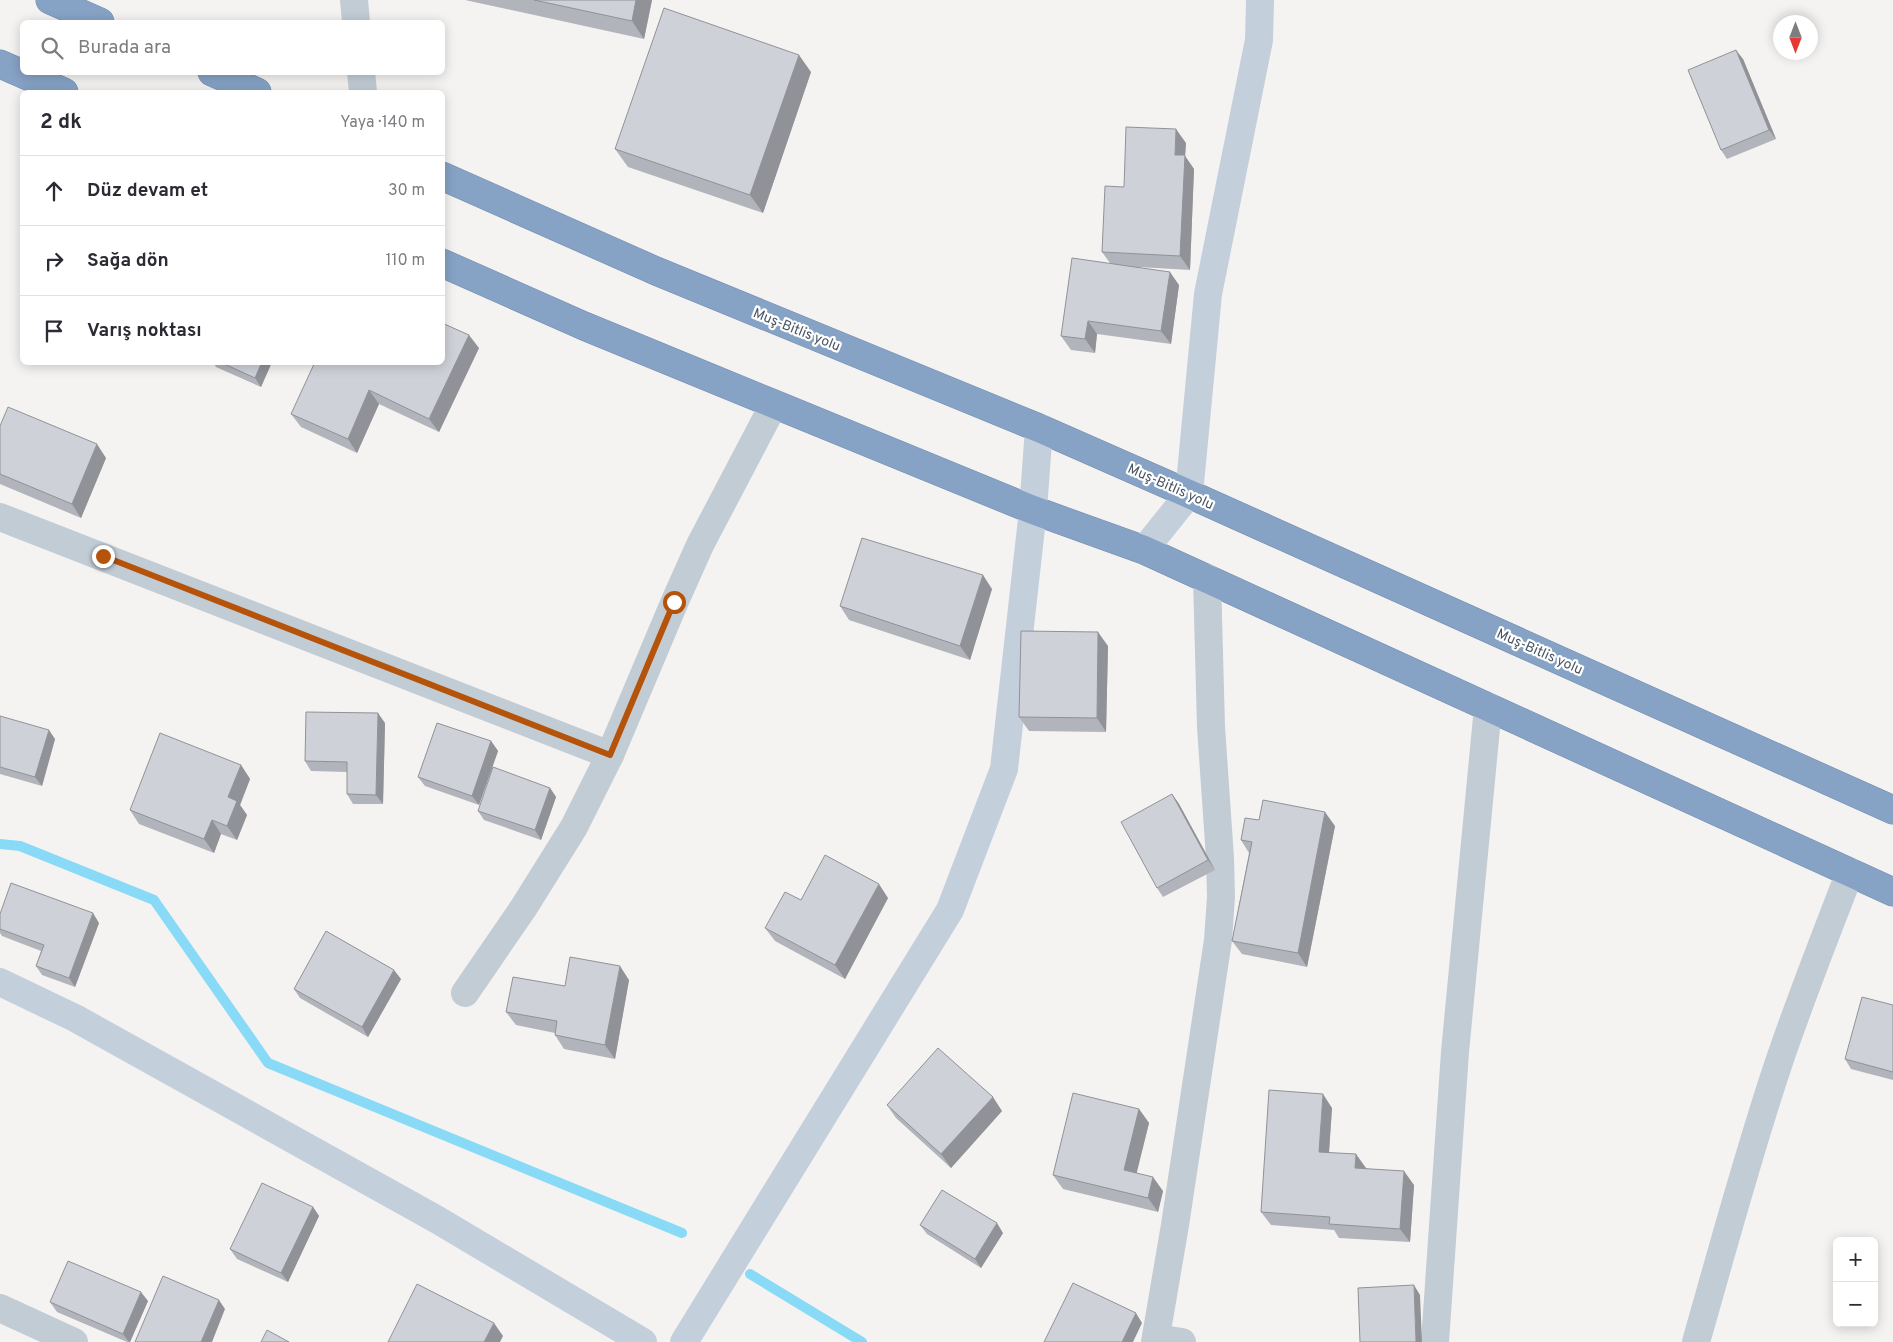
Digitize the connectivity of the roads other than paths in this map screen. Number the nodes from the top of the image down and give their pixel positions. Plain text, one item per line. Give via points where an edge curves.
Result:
1 (50, 0) edge
2 (354, 0) edge
3 (1260, 0) edge
4 (95, 20) edge
5 (356, 20) edge
6 (0, 64) edge
7 (20, 73) edge
8 (25, 75) edge
9 (219, 75) edge
10 (361, 75) edge
11 (59, 90) edge
12 (252, 90) edge
13 (364, 90) edge
14 (445, 177) edge
15 (445, 264) edge
16 (774, 404) junction
17 (1039, 428) junction
18 (1189, 494) junction
19 (1033, 510) junction
20 (0, 516) edge
21 (1144, 550) junction
22 (1207, 578) junction
23 (1488, 707) junction
24 (610, 755) junction
25 (1893, 810) edge
26 (1850, 872) junction
27 (1893, 892) edge
28 (0, 982) edge
29 (465, 993) dead end
30 (0, 1308) edge
31 (1165, 1341) edge
32 (74, 1342) edge
33 (643, 1342) edge
34 (684, 1342) edge
35 (1435, 1342) edge
36 (1696, 1342) edge

1 - 4 highway
2 - 5 street
3 - 18 street via 1258,40 1208,294
6 - 7 highway
8 - 11 highway
9 - 12 highway
10 - 13 street
14 - 17 highway, Muş-Bitlis yolu via 656,271
15 - 16 highway
16 - 19 highway
16 - 24 street via 700,545
17 - 18 highway, Muş-Bitlis yolu
17 - 19 street
18 - 21 street
18 - 25 highway, Muş-Bitlis yolu
19 - 21 highway
19 - 34 street via 1004,769 950,910
20 - 24 street
21 - 22 highway
22 - 23 highway
22 - 31 street via 1220,905
23 - 26 highway
23 - 35 street via 1454,1052
24 - 29 street via 574,828
26 - 27 highway
26 - 36 street via 1802,995 1752,1145
28 - 33 street via 76,1018 436,1219
30 - 32 street

